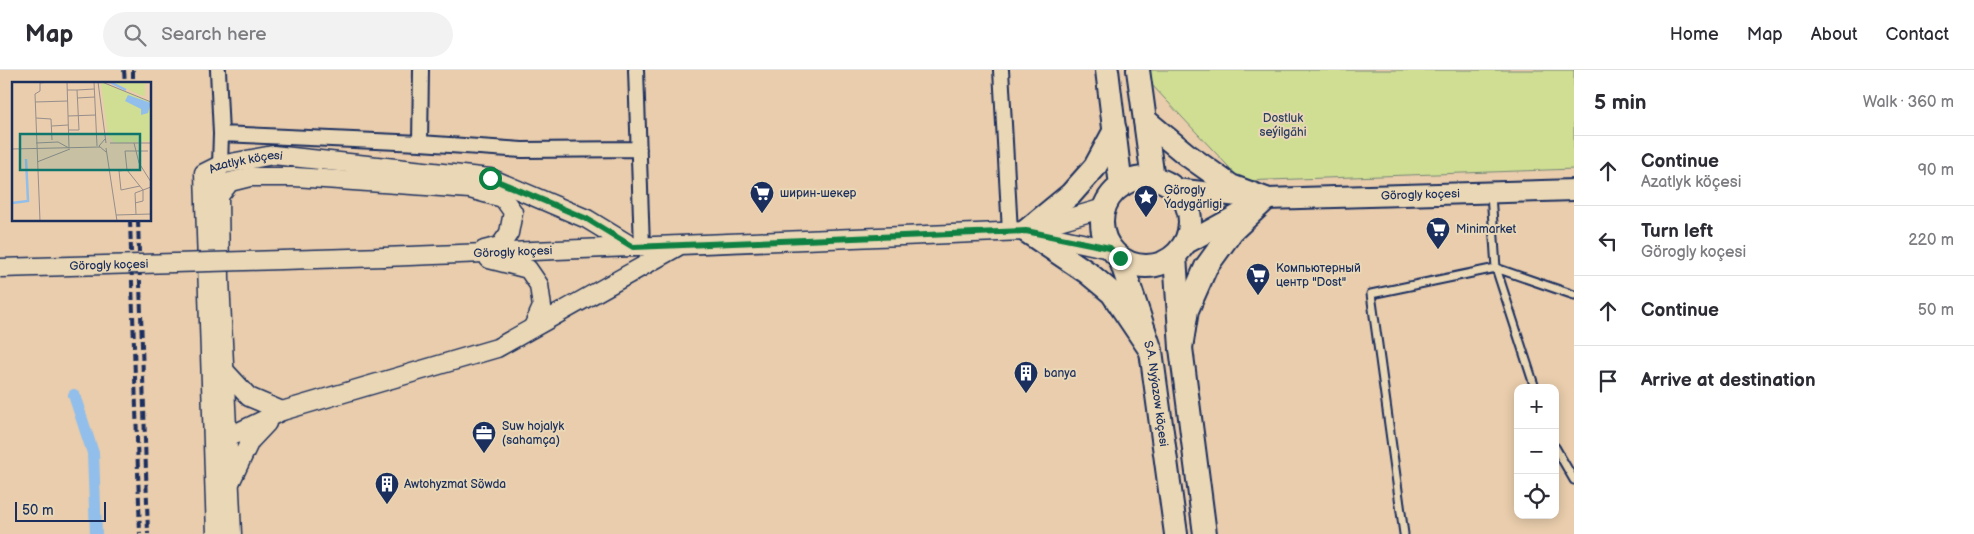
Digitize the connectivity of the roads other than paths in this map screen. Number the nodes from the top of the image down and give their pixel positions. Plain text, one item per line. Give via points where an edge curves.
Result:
1 (218, 70) edge
2 (421, 70) edge
3 (636, 70) edge
4 (1002, 70) edge
5 (1107, 70) edge
6 (1138, 70) edge
7 (1145, 120) junction
8 (1114, 130) junction
9 (221, 134) junction
10 (420, 143) junction
11 (639, 149) junction
12 (220, 165) junction
13 (1153, 179) junction
14 (1121, 186) junction
15 (1175, 189) junction
16 (1574, 190) edge
17 (1491, 192) junction
18 (219, 196) junction
19 (1266, 199) junction
20 (1104, 208) junction
21 (1018, 231) junction
22 (679, 245) junction
23 (638, 247) junction
24 (1180, 250) junction
25 (1115, 253) junction
26 (467, 254) junction
27 (0, 268) edge
28 (1496, 268) junction
29 (1574, 295) edge
30 (532, 327) junction
31 (1181, 348) junction
32 (1151, 351) junction
33 (224, 370) junction
34 (1534, 384) edge
35 (282, 411) junction
36 (220, 439) junction
37 (1559, 454) edge
38 (1574, 480) edge
39 (230, 484) junction
40 (216, 534) edge
41 (232, 534) edge
42 (1176, 534) edge
43 (1204, 534) edge
44 (1404, 534) edge

1 - 9 street
2 - 10 street
3 - 11 street
4 - 21 street
5 - 8 main road
6 - 7 main road
7 - 13 main road
7 - 19 main road via 1231,186
8 - 14 main road
8 - 21 main road via 1095,167 1071,194
9 - 10 street
9 - 12 street
10 - 11 street via 522,150
11 - 23 street
12 - 18 street
12 - 23 street, Azatlyk köçesi via 273,156 490,178 587,219
12 - 36 street, Azatlyk köçesi via 204,173
13 - 14 main road via 1134,180
13 - 15 main road
14 - 20 main road via 1110,195
15 - 19 main road, Görogly koçesi
15 - 24 main road via 1185,200 1190,214 1190,230
16 - 17 main road, Görogly koçesi
17 - 19 main road, Görogly koçesi
17 - 28 lane
18 - 26 street, Azatlyk köçesi via 230,182 250,177 295,177 470,189 503,198 513,212 509,233 500,246
18 - 33 street, Azatlyk köçesi
19 - 24 main road, Görogly koçesi
19 - 31 main road via 1232,231 1206,267 1187,310
20 - 21 street
20 - 25 main road via 1101,222 1104,236
21 - 22 street, Görogly koçesi
21 - 25 street
21 - 32 main road via 1088,272 1112,294
22 - 23 street, Görogly koçesi
22 - 30 street
23 - 26 street, Görogly koçesi
24 - 25 main road via 1162,263 1148,266 1133,264
24 - 31 main road
25 - 32 main road, S.A. Nyýazow köçesi
26 - 27 street, Görogly koçesi, bridge
26 - 30 street via 528,269 539,285 542,307
28 - 29 lane
28 - 34 lane
28 - 44 lane via 1371,294
30 - 35 street via 497,348
31 - 43 main road
32 - 42 main road, S.A. Nyýazow köçesi
33 - 35 street via 249,397
33 - 36 street, Azatlyk köçesi
35 - 36 street
35 - 39 street via 250,441
36 - 39 street, Azatlyk köçesi
36 - 40 street, Azatlyk köçesi
37 - 38 lane
39 - 41 street, Azatlyk köçesi

